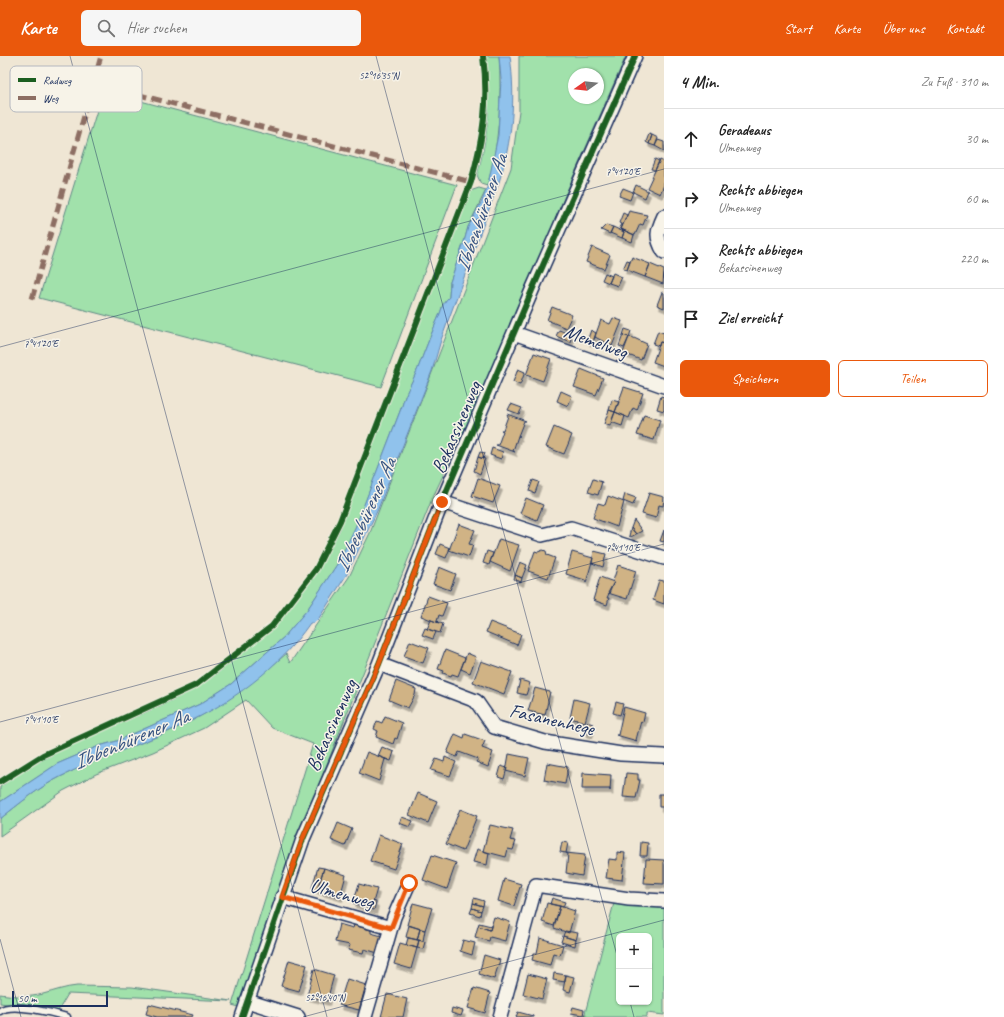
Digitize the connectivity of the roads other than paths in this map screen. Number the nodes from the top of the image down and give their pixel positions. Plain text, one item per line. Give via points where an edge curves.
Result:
1 (635, 56) edge
2 (664, 216) edge
3 (664, 252) edge
4 (514, 333) junction
5 (664, 386) edge
6 (442, 502) junction
7 (664, 558) edge
8 (379, 664) junction
9 (664, 756) edge
10 (409, 883) dead end
11 (282, 897) junction
12 (664, 901) edge
13 (391, 928) junction
14 (247, 1001) junction
15 (0, 1011) edge
16 (67, 1017) edge
17 (242, 1017) edge
18 (298, 1017) edge
19 (365, 1017) edge
20 (500, 1017) edge

1 - 4 street, Bekassinenweg
2 - 3 street via 658,231 658,242
4 - 5 street, Memelweg
4 - 6 street, Bekassinenweg
6 - 7 street via 542,535 571,528
6 - 8 street, Bekassinenweg
8 - 9 street, Fasanenhege via 476,701 494,726 545,742 621,754
8 - 11 street, Bekassinenweg via 303,838
10 - 13 street, Ulmenweg
11 - 13 street, Ulmenweg
11 - 14 street, Bekassinenweg
12 - 20 street via 629,899 536,885
13 - 19 street, Ulmenweg
14 - 17 street, Bekassinenweg
14 - 18 street
15 - 16 lane via 16,1007

